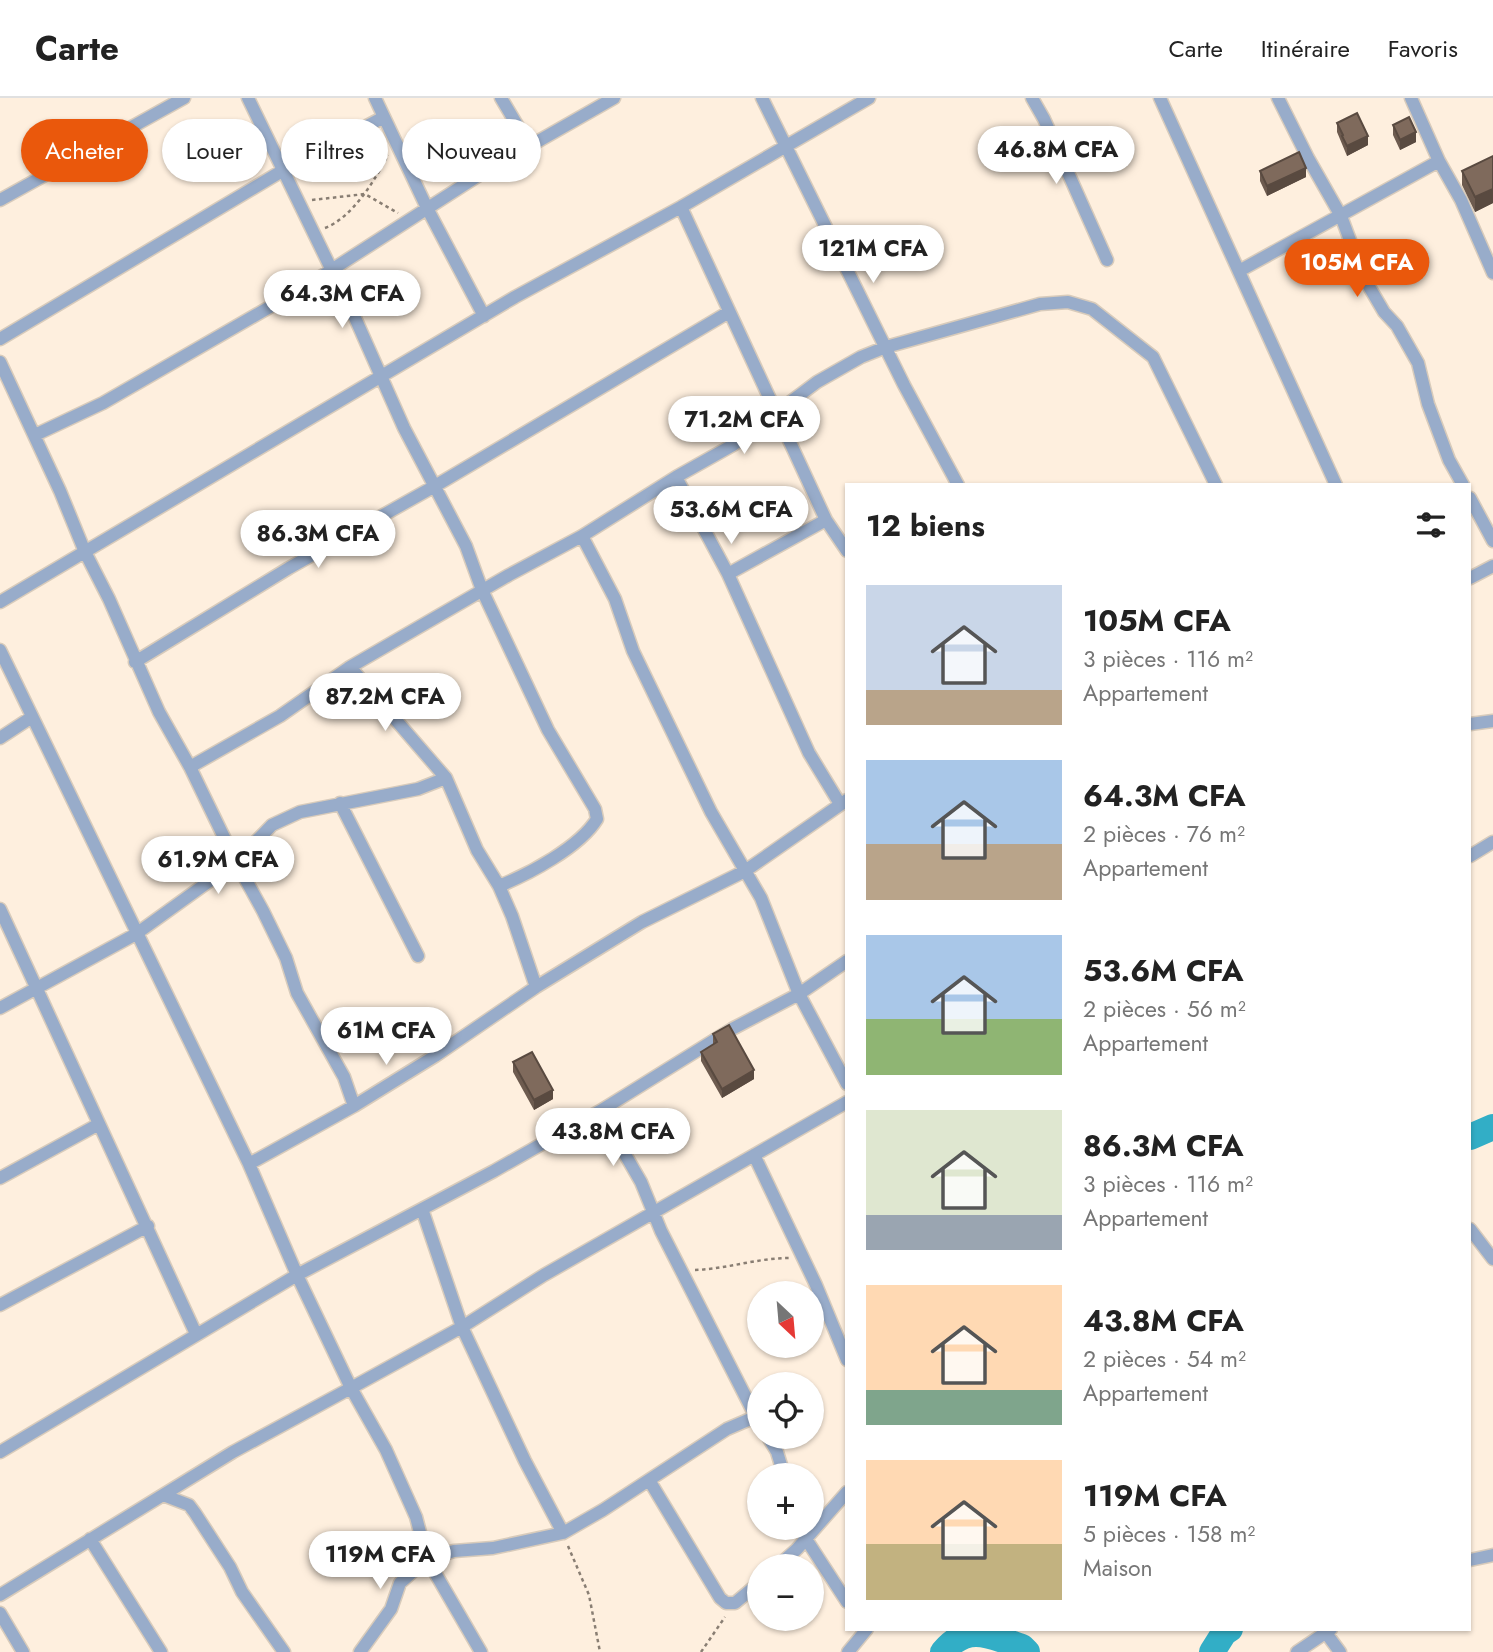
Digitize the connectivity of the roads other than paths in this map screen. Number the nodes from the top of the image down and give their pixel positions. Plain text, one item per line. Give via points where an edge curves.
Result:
1 (184, 98) edge
2 (248, 98) edge
3 (375, 98) edge
4 (502, 98) edge
5 (614, 98) edge
6 (762, 98) edge
7 (869, 98) edge
8 (1032, 98) edge
9 (1160, 98) edge
10 (1279, 98) edge
11 (1411, 98) edge
12 (384, 117) junction
13 (380, 119) edge
14 (514, 119) edge
15 (541, 138) edge
16 (787, 146) junction
17 (1439, 161) junction
18 (281, 169) edge
19 (281, 172) edge
20 (288, 182) edge
21 (469, 182) edge
22 (0, 200) edge
23 (681, 207) junction
24 (427, 208) junction
25 (1341, 216) junction
26 (1107, 260) dead end
27 (331, 270) junction
28 (1238, 271) junction
29 (1493, 273) edge
30 (729, 312) junction
31 (484, 316) junction
32 (0, 339) edge
33 (886, 347) junction
34 (0, 362) edge
35 (381, 376) junction
36 (777, 411) junction
37 (35, 435) junction
38 (676, 477) junction
39 (957, 483) edge
40 (1215, 483) edge
41 (1335, 483) edge
42 (1462, 483) edge
43 (435, 486) junction
44 (1471, 500) edge
45 (826, 520) junction
46 (582, 536) junction
47 (1493, 541) edge
48 (845, 548) edge
49 (85, 552) junction
50 (1493, 566) edge
51 (728, 574) junction
52 (1471, 577) edge
53 (482, 590) junction
54 (0, 602) edge
55 (0, 650) edge
56 (135, 662) junction
57 (349, 667) junction
58 (32, 717) junction
59 (1493, 721) edge
60 (1471, 724) edge
61 (0, 738) edge
62 (190, 767) junction
63 (446, 778) junction
64 (844, 802) edge
65 (340, 803) junction
66 (1493, 842) edge
67 (1471, 855) edge
68 (236, 862) junction
69 (745, 871) junction
70 (499, 886) junction
71 (0, 908) edge
72 (136, 934) junction
73 (418, 956) dead end
74 (845, 962) edge
75 (536, 987) junction
76 (35, 988) junction
77 (799, 995) junction
78 (0, 1007) edge
79 (845, 1080) edge
80 (845, 1103) edge
81 (354, 1106) junction
82 (600, 1111) junction
83 (99, 1124) junction
84 (754, 1155) junction
85 (249, 1164) junction
86 (0, 1178) edge
87 (422, 1209) junction
88 (652, 1212) junction
89 (148, 1226) junction
90 (1471, 1230) edge
91 (1493, 1259) edge
92 (297, 1275) junction
93 (0, 1305) edge
94 (462, 1327) junction
95 (197, 1334) junction
96 (845, 1355) edge
97 (351, 1388) junction
98 (747, 1400) edge
99 (747, 1423) edge
100 (0, 1452) edge
101 (649, 1480) junction
102 (845, 1494) edge
103 (163, 1495) junction
104 (824, 1514) edge
105 (563, 1533) junction
106 (90, 1539) junction
107 (799, 1540) edge
108 (808, 1540) edge
109 (788, 1554) edge
110 (1493, 1555) edge
111 (427, 1559) junction
112 (1471, 1560) edge
113 (747, 1593) edge
114 (0, 1595) edge
115 (845, 1599) edge
116 (0, 1613) edge
117 (865, 1631) edge
118 (1329, 1631) edge
119 (23, 1652) edge
120 (160, 1652) edge
121 (284, 1652) edge
122 (360, 1652) edge
123 (481, 1652) edge
124 (848, 1652) edge
125 (1297, 1652) edge
126 (1340, 1652) edge

1 - 22 street
2 - 18 street
3 - 12 street
4 - 14 street
5 - 15 street
6 - 16 street
7 - 16 street
8 - 26 street
9 - 28 street
10 - 25 street
11 - 17 street
12 - 13 street
12 - 24 street
16 - 23 street
16 - 33 street
17 - 25 street
17 - 29 street
19 - 32 street
20 - 27 street
21 - 24 street
23 - 30 street
23 - 31 street
24 - 27 street
24 - 31 street
25 - 28 street
25 - 42 street via 1364,278 1418,363 1428,404
27 - 35 street
27 - 37 street via 103,403
28 - 41 street
30 - 36 street
30 - 43 street
31 - 35 street
33 - 36 street via 817,382
33 - 39 street
33 - 40 street via 1040,304 1068,302 1092,309 1153,358
34 - 37 street
35 - 43 street
35 - 49 street
36 - 38 street via 733,444
36 - 45 street
37 - 49 street
38 - 46 street
38 - 51 street
43 - 53 street via 466,546
43 - 56 street
44 - 47 street
45 - 48 street
45 - 51 street
46 - 53 street
46 - 69 street via 710,812
49 - 54 street
49 - 56 street
50 - 52 street
51 - 64 street via 809,753
53 - 57 street
53 - 70 street via 548,730 597,819 557,856
55 - 58 street
56 - 62 street
57 - 62 street via 280,716
57 - 63 street
58 - 61 street
58 - 72 street
59 - 60 street
62 - 68 street
63 - 65 street via 418,789
63 - 70 street via 477,850
64 - 69 street
65 - 68 street via 300,812 272,825
65 - 73 street
66 - 67 street
68 - 72 street
68 - 81 street via 286,958 297,993 344,1077
69 - 75 street via 642,922
69 - 77 street via 761,898
70 - 75 street
71 - 76 street
72 - 76 street
72 - 85 street
74 - 77 street
75 - 81 street
76 - 78 street
76 - 83 street
77 - 79 street
77 - 82 street via 732,1029
80 - 84 street
81 - 85 street
82 - 87 street
82 - 88 street via 641,1182
83 - 86 street
83 - 89 street
84 - 88 street
84 - 96 street
85 - 92 street
87 - 92 street
87 - 94 street
88 - 94 street
88 - 98 street
89 - 93 street
89 - 95 street
90 - 91 street
92 - 95 street
92 - 97 street
94 - 97 street
94 - 105 street
95 - 100 street
97 - 103 street
97 - 111 street via 387,1450 416,1517
99 - 101 street via 727,1429
101 - 105 street
101 - 113 street via 720,1598 735,1603
102 - 104 street
103 - 106 street
103 - 121 street via 189,1505
105 - 111 street
106 - 114 street
106 - 120 street
107 - 109 street
108 - 115 street
110 - 112 street
111 - 122 street via 400,1583 391,1609
111 - 123 street
116 - 119 street
117 - 124 street
118 - 125 street
118 - 126 street

